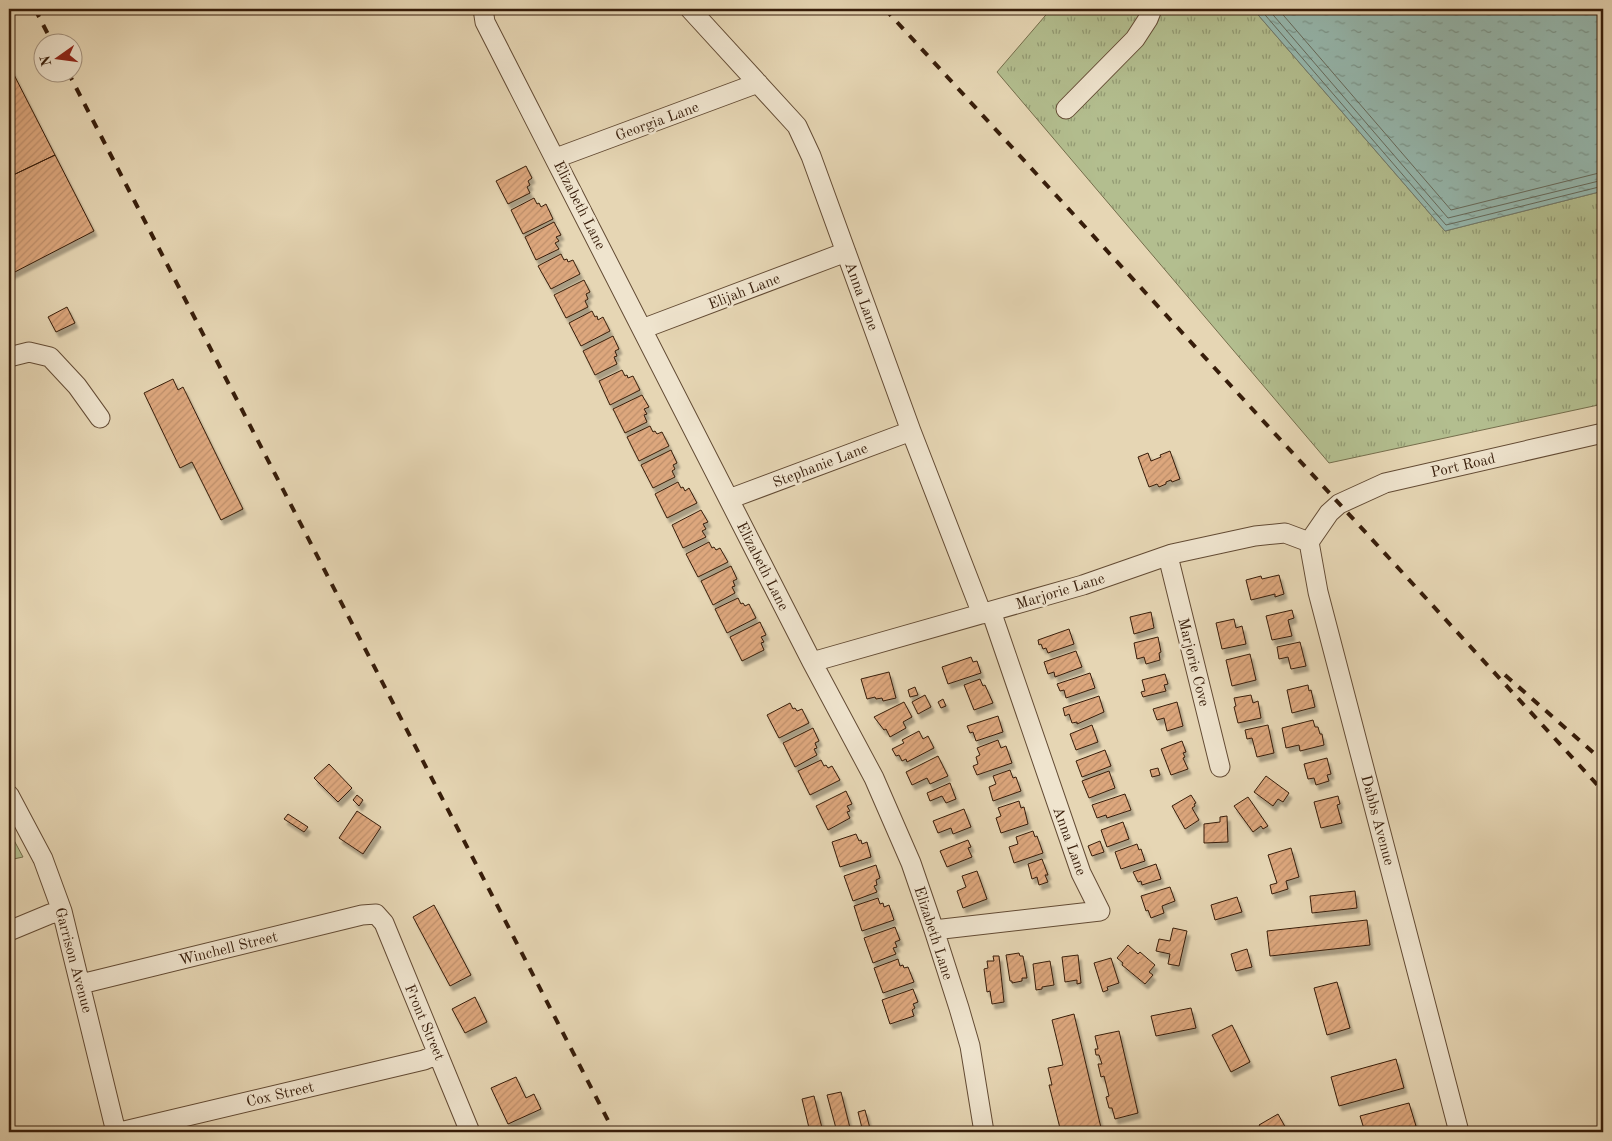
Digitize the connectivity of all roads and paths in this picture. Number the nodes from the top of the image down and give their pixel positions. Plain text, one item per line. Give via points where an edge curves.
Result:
1 (690, 9) edge
2 (1152, 9) edge
3 (484, 15) edge
4 (758, 83) junction
5 (1066, 109) dead end
6 (556, 158) junction
7 (846, 252) junction
8 (642, 329) junction
9 (9, 357) edge
10 (100, 418) dead end
11 (911, 431) junction
12 (1603, 433) edge
13 (729, 499) junction
14 (1309, 542) junction
15 (1168, 556) junction
16 (986, 612) junction
17 (812, 662) junction
18 (1220, 767) dead end
19 (9, 795) edge
20 (62, 911) junction
21 (376, 914) joint
22 (934, 930) junction
23 (9, 931) edge
24 (81, 984) junction
25 (438, 1054) junction
26 (118, 1132) edge
27 (470, 1132) edge
28 (984, 1132) edge
29 (1459, 1132) edge

1 - 4 street, Anna Lane
2 - 5 street via 1134,39
3 - 6 street, Elizabeth Lane
4 - 6 street, Georgia Lane
4 - 7 street, Anna Lane via 797,126
6 - 8 street, Elizabeth Lane
7 - 8 street, Elijah Lane
7 - 11 street, Anna Lane
8 - 13 street, Elizabeth Lane
9 - 10 street via 29,352 50,358
11 - 13 street, Stephanie Lane
11 - 16 street, Anna Lane
12 - 14 street, Port Road via 1385,483 1339,504 1329,512
13 - 17 street, Elizabeth Lane
14 - 15 street, Marjorie Lane via 1285,533 1255,536
14 - 29 street, Dabbs Avenue via 1318,592
15 - 16 street, Marjorie Lane via 1083,585
15 - 18 street, Marjorie Cove
16 - 17 street, Marjorie Lane
16 - 22 street, Anna Lane via 1081,873 1100,911
17 - 22 street, Elizabeth Lane via 874,778 911,863
19 - 20 street, Garrison Avenue via 43,859
20 - 23 street
20 - 24 street, Garrison Avenue
21 - 24 street, Winchell Street
21 - 25 street, Front Street via 384,923
22 - 28 street, Elizabeth Lane via 970,1046
24 - 26 street, Garrison Avenue
25 - 26 street, Cox Street via 424,1060
25 - 27 street, Front Street

